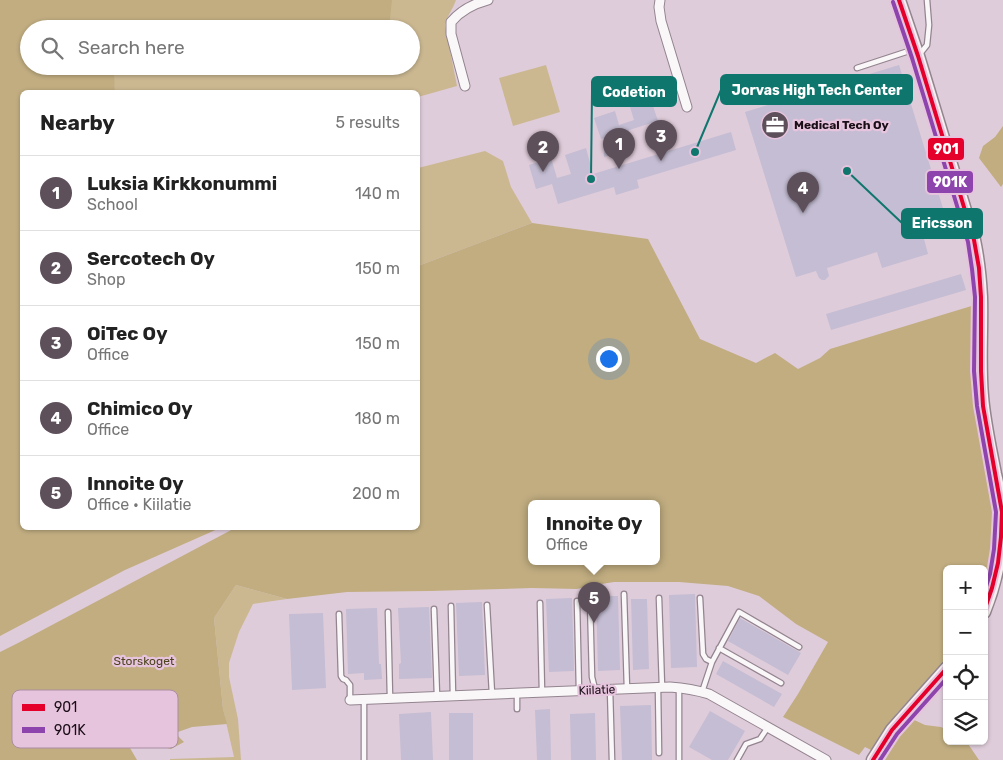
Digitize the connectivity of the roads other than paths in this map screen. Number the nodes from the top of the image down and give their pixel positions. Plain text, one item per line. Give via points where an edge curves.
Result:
1 (488, 0) edge
2 (660, 0) edge
3 (899, 0) edge
4 (927, 0) edge
5 (917, 52) junction
6 (858, 68) dead end
7 (465, 86) dead end
8 (687, 106) dead end
9 (624, 594) dead end
10 (659, 598) dead end
11 (700, 598) dead end
12 (577, 601) dead end
13 (590, 601) dead end
14 (540, 603) dead end
15 (487, 605) dead end
16 (451, 606) dead end
17 (434, 608) dead end
18 (985, 610) edge
19 (388, 612) dead end
20 (339, 614) dead end
21 (799, 647) dead end
22 (719, 648) junction
23 (712, 662) junction
24 (943, 673) edge
25 (781, 683) dead end
26 (660, 687) junction
27 (679, 688) junction
28 (627, 689) junction
29 (579, 690) junction
30 (595, 690) junction
31 (610, 690) junction
32 (542, 692) junction
33 (702, 692) junction
34 (517, 693) junction
35 (492, 694) junction
36 (437, 696) junction
37 (453, 696) junction
38 (390, 698) junction
39 (364, 699) junction
40 (350, 700) joint
41 (517, 708) dead end
42 (768, 727) junction
43 (658, 753) dead end
44 (364, 760) edge
45 (612, 760) edge
46 (679, 760) edge
47 (737, 760) edge
48 (826, 760) edge
49 (873, 760) edge

1 - 7 street via 463,10 451,22 451,34
2 - 8 street via 661,21
3 - 5 street
4 - 5 lane via 928,45
5 - 6 lane
5 - 18 street via 978,259 982,397 1002,512 999,562
9 - 28 lane
10 - 26 lane
11 - 23 lane via 703,654
12 - 29 lane
13 - 30 lane
14 - 32 lane
15 - 35 lane
16 - 37 lane
17 - 36 lane
19 - 38 lane
20 - 40 lane via 341,676 350,685
21 - 22 lane via 739,612
22 - 23 lane
22 - 25 lane
23 - 33 lane
24 - 49 street via 892,730
26 - 27 street, Kiilatie
26 - 28 street, Kiilatie
26 - 43 lane
27 - 33 street, Kiilatie
27 - 46 lane
28 - 31 street, Kiilatie
29 - 30 street, Kiilatie
29 - 32 street, Kiilatie
30 - 31 street, Kiilatie
31 - 45 lane
32 - 34 street, Kiilatie
33 - 42 street, Kiilatie
34 - 35 street, Kiilatie
34 - 41 lane
35 - 37 street, Kiilatie
36 - 37 street, Kiilatie
36 - 38 street, Kiilatie
38 - 39 street, Kiilatie
39 - 40 street, Kiilatie
39 - 44 lane
42 - 47 lane via 760,739 746,744
42 - 48 street, Kiilatie

